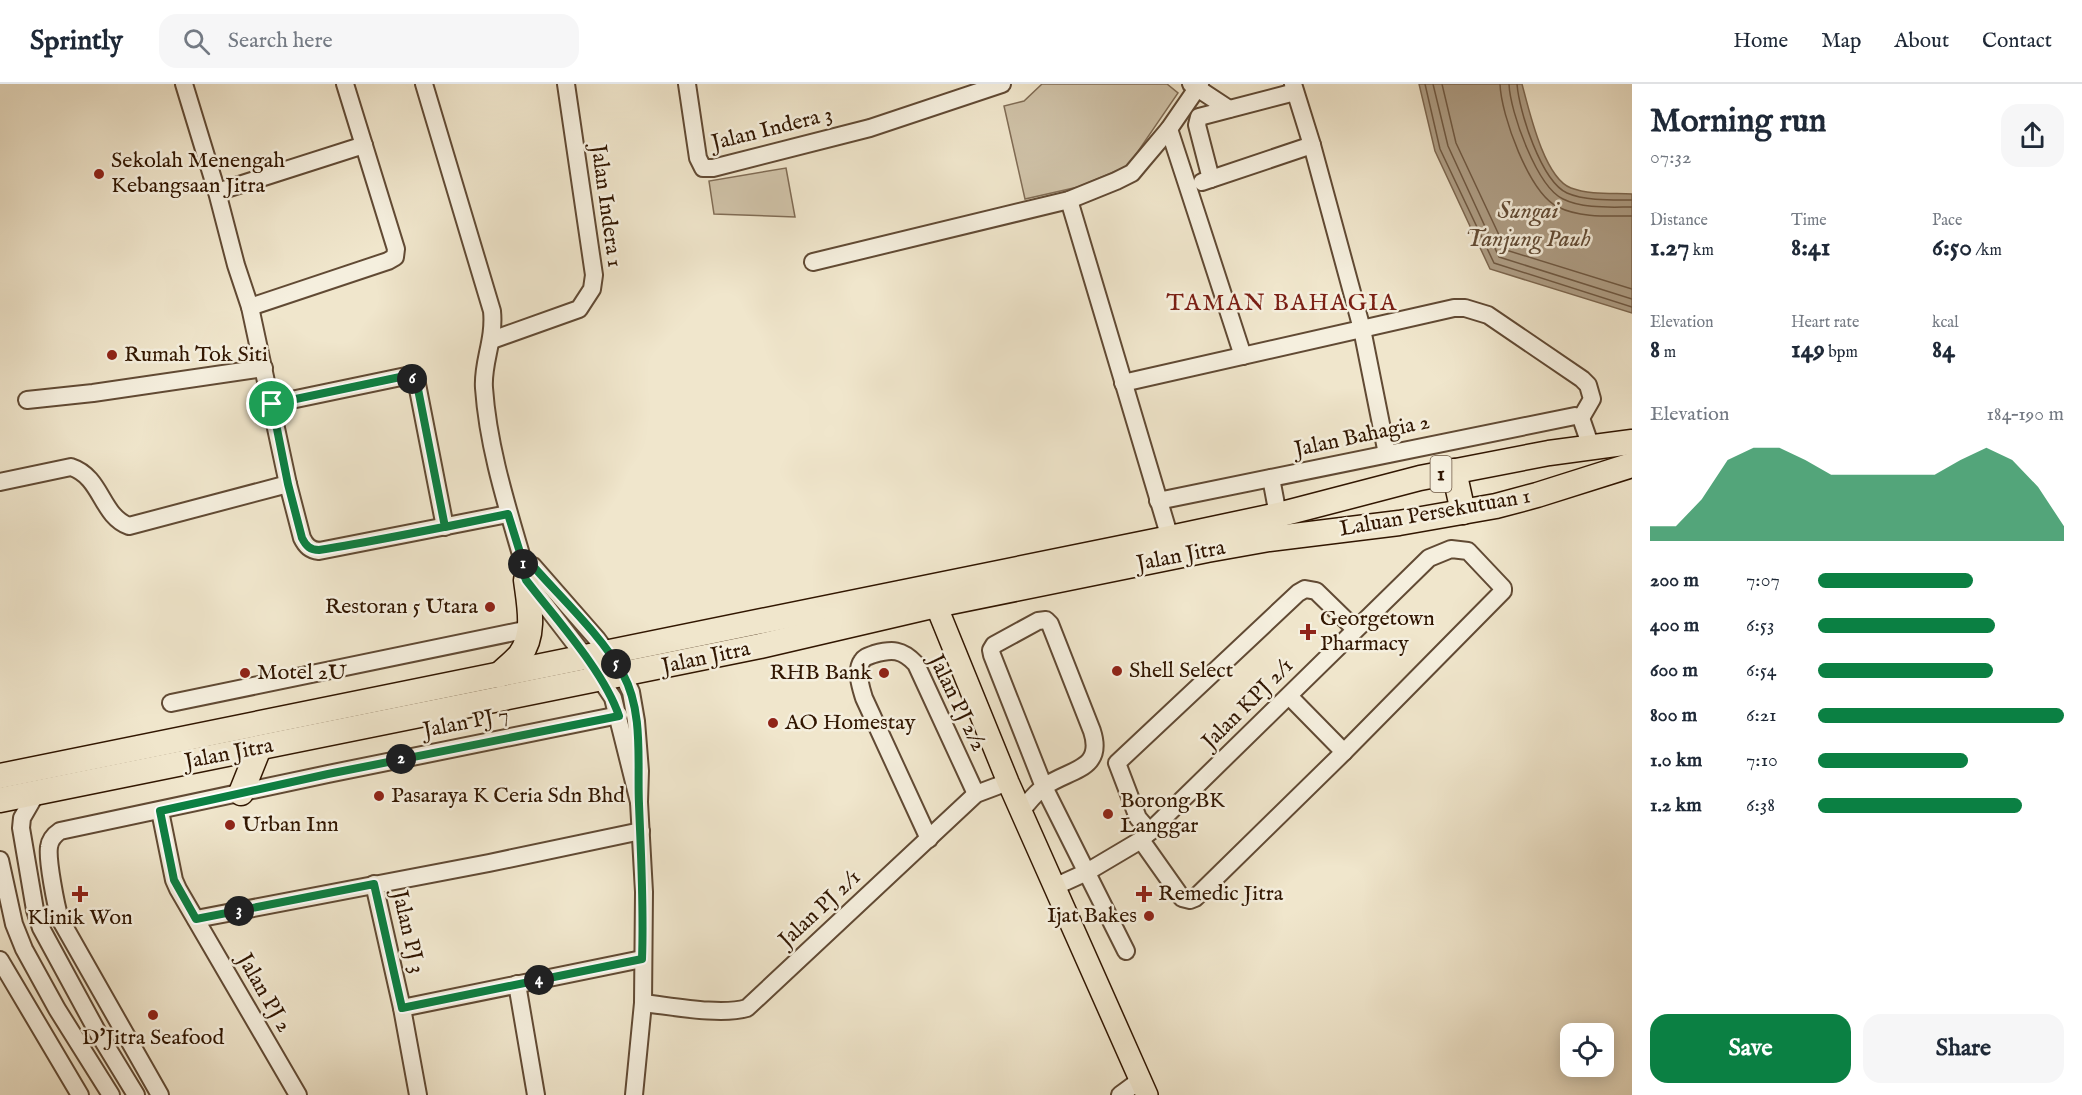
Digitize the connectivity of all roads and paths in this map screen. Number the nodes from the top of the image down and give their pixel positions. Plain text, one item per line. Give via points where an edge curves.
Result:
1 (184, 84) edge
2 (345, 84) edge
3 (424, 84) edge
4 (566, 84) edge
5 (687, 84) edge
6 (1002, 84) edge
7 (1196, 86) edge
8 (1294, 88) edge
9 (1229, 109) junction
10 (1169, 129) junction
11 (364, 145) junction
12 (1312, 145) junction
13 (1211, 179) junction
14 (1188, 186) junction
15 (217, 192) junction
16 (1069, 200) junction
17 (813, 262) dead end
18 (250, 307) junction
19 (1362, 329) junction
20 (492, 340) junction
21 (1243, 356) junction
22 (264, 368) junction
23 (1123, 383) junction
24 (27, 400) dead end
25 (272, 404) junction
26 (1578, 417) junction
27 (1632, 442) edge
28 (1591, 447) junction
29 (1387, 454) junction
30 (1632, 465) edge
31 (1454, 471) junction
32 (1271, 478) junction
33 (0, 483) edge
34 (288, 484) junction
35 (1158, 501) junction
36 (1463, 512) junction
37 (508, 514) junction
38 (1278, 515) junction
39 (1253, 520) joint
40 (445, 527) junction
41 (1170, 538) junction
42 (1269, 539) joint
43 (524, 571) junction
44 (936, 605) junction
45 (529, 629) junction
46 (1355, 629) junction
47 (597, 656) junction
48 (499, 675) junction
49 (612, 677) junction
50 (1289, 696) junction
51 (171, 703) dead end
52 (619, 716) junction
53 (259, 748) junction
54 (1344, 753) junction
55 (0, 776) edge
56 (1008, 782) junction
57 (1044, 787) junction
58 (37, 792) junction
59 (241, 793) junction
60 (976, 794) junction
61 (0, 800) edge
62 (639, 802) junction
63 (160, 811) junction
64 (1021, 811) junction
65 (641, 831) junction
66 (1145, 836) junction
67 (929, 839) junction
68 (0, 860) edge
69 (1087, 872) junction
70 (374, 884) junction
71 (1054, 887) junction
72 (196, 919) junction
73 (1125, 951) dead end
74 (642, 959) junction
75 (0, 960) edge
76 (517, 984) junction
77 (643, 1003) junction
78 (402, 1008) junction
79 (1143, 1088) edge
80 (80, 1095) edge
81 (111, 1095) edge
82 (136, 1095) edge
83 (160, 1095) edge
84 (298, 1095) edge
85 (418, 1095) edge
86 (536, 1095) edge
87 (634, 1095) edge
88 (1120, 1095) edge

1 - 15 street
2 - 11 street
3 - 20 street via 492,311
4 - 20 street, Jalan Indera 1 via 594,275 592,290 579,309
5 - 6 street, Jalan Indera 3 via 698,158 703,168 870,129
7 - 9 street
7 - 10 street
8 - 9 street
8 - 12 street
9 - 13 street via 1196,121
10 - 14 street
10 - 16 street via 1131,172
11 - 15 street
11 - 18 street via 396,249 395,257
12 - 13 street
12 - 19 street
13 - 14 street
14 - 21 street
15 - 18 street
16 - 17 street
16 - 23 street
18 - 22 street
19 - 21 street
19 - 26 street via 1454,308 1478,310 1588,385 1592,399
19 - 29 street
20 - 37 street via 484,386
21 - 23 street
22 - 24 street
22 - 25 street
23 - 35 street
25 - 34 street
25 - 40 street via 405,376 412,378 417,384
26 - 28 street
26 - 29 street, Jalan Bahagia 2
27 - 28 highway, Laluan Persekutuan 1 / 1
28 - 31 highway, Laluan Persekutuan 1 / 1
29 - 32 street, Jalan Bahagia 2
30 - 36 highway, Laluan Persekutuan 1 / 1 via 1537,495
31 - 36 highway
31 - 38 highway, Laluan Persekutuan 1 / 1
32 - 35 street, Jalan Bahagia 2
32 - 38 street
33 - 34 street via 71,467 80,470 104,498 113,516 129,526
34 - 40 street via 302,538 312,550
35 - 41 street
36 - 42 highway, Laluan Persekutuan 1 / 1
37 - 40 street
37 - 43 street
38 - 39 highway, Laluan Persekutuan 1 / 1
39 - 41 highway, Jalan Jitra / 1
41 - 47 highway, Jalan Jitra / 1
42 - 44 highway, Jalan Jitra / 1
43 - 45 highway
43 - 47 street
44 - 49 highway, Jalan Jitra / 1
44 - 56 main road
45 - 48 highway via 525,646
45 - 51 street
46 - 50 street, Jalan KPJ 2/1
46 - 54 street, Jalan KPJ 2/1 via 1429,558 1451,549 1468,550 1503,588
46 - 66 street via 1316,591 1305,589 1117,763
47 - 48 highway, Jalan Jitra / 1
47 - 49 street
48 - 55 highway, Jalan Jitra / 1
49 - 52 street
49 - 53 highway, Jalan Jitra / 1
49 - 62 street via 631,692 640,771
50 - 54 street
50 - 66 street, Jalan KPJ 2/1
52 - 59 street, Jalan PJ 7
52 - 62 street
53 - 58 highway, Jalan Jitra / 1
53 - 59 highway
54 - 66 street via 1195,898 1182,898
56 - 60 street, Jalan PJ 2/1
56 - 64 main road
57 - 57 street via 991,650 1046,620 1096,749 1089,763
57 - 64 street
57 - 69 street
58 - 61 highway, Jalan Jitra / 1
58 - 82 street via 22,818 21,828 35,910 50,947
59 - 63 street, Jalan PJ 7
60 - 67 street, Jalan PJ 2/1
60 - 67 street, Jalan PJ 2/2 via 916,664 904,652 890,650 868,656 862,661 859,676 864,698
62 - 65 street
63 - 72 street, Jalan PJ 2 via 174,880
63 - 83 street, Jalan PJ 7 via 60,831 49,847 60,919
64 - 71 main road
65 - 70 street
65 - 74 street
66 - 69 street, Jalan KPJ 2/1
67 - 77 street, Jalan PJ 2/1 via 747,1008 738,1011
68 - 81 street via 14,924 24,949
69 - 71 street, Jalan KPJ 2/1
69 - 73 street
70 - 72 street
70 - 78 street, Jalan PJ 3
71 - 79 main road
72 - 84 street, Jalan PJ 2
74 - 76 street
74 - 77 street
75 - 80 street
76 - 78 street
76 - 86 street
77 - 87 street
78 - 85 street, Jalan PJ 3
79 - 88 street

